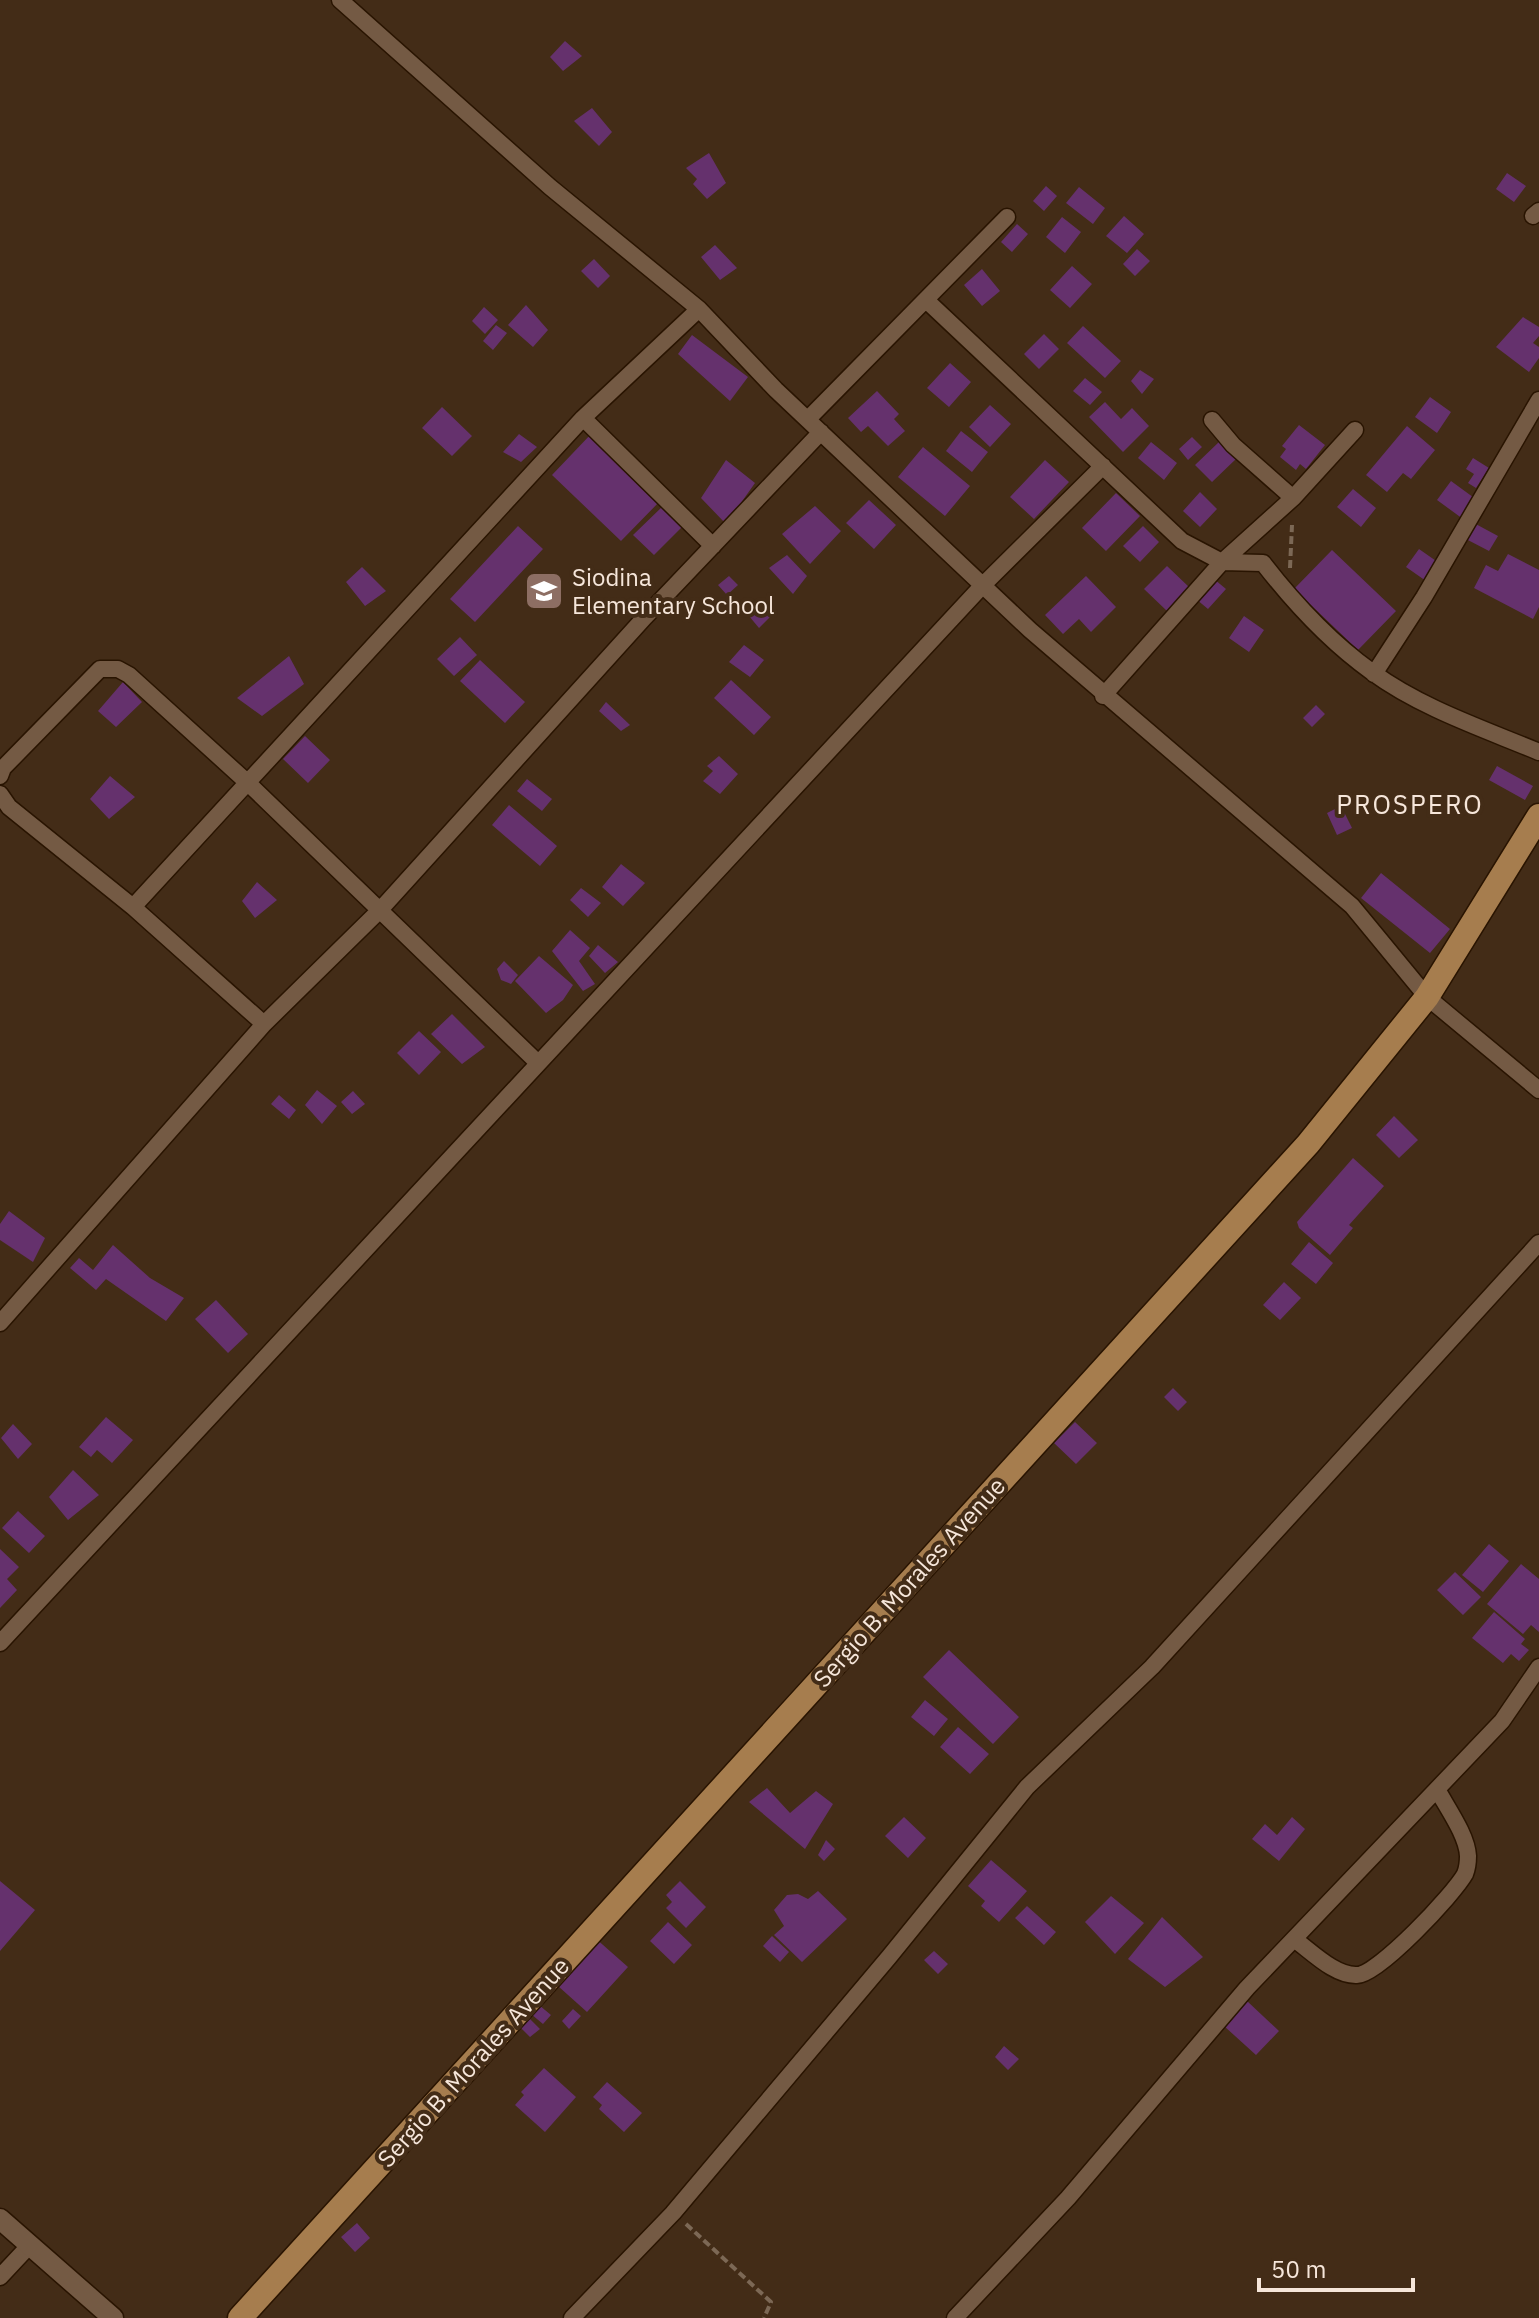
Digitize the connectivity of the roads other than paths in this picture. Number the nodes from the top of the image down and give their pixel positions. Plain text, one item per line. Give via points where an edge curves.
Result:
1 (340, 0) edge
2 (1007, 217) dead end
3 (926, 300) junction
4 (699, 309) junction
5 (1539, 400) edge
6 (583, 418) junction
7 (808, 419) junction
8 (1212, 420) dead end
9 (1355, 430) dead end
10 (821, 432) junction
11 (1103, 466) junction
12 (1293, 498) junction
13 (713, 546) junction
14 (1222, 562) junction
15 (982, 586) junction
16 (1374, 674) junction
17 (1103, 696) junction
18 (1539, 752) edge
19 (0, 776) edge
20 (248, 783) junction
21 (0, 794) edge
22 (1539, 816) edge
23 (133, 907) junction
24 (380, 910) junction
25 (1427, 997) junction
26 (264, 1024) junction
27 (537, 1062) junction
28 (1539, 1090) edge
29 (1539, 1243) edge
30 (0, 1323) edge
31 (0, 1643) edge
32 (1539, 1667) edge
33 (1437, 1789) junction
34 (1294, 1939) junction
35 (0, 2219) edge
36 (29, 2246) junction
37 (0, 2277) edge
38 (113, 2318) edge
39 (240, 2318) edge
40 (572, 2318) edge
41 (955, 2318) edge

1 - 4 street via 550,187
2 - 3 street
3 - 7 street
3 - 11 street
4 - 6 street
4 - 7 street
5 - 16 street
6 - 13 street
6 - 20 street
7 - 10 street
8 - 12 street
9 - 12 street
10 - 13 street
10 - 15 street
11 - 14 street via 1182,541
11 - 15 street
12 - 14 street
13 - 24 street
14 - 16 street via 1263,563 1289,597
14 - 17 street
15 - 17 street
15 - 27 street
16 - 18 street
17 - 25 street via 1352,906
19 - 20 street via 100,669 109,667 129,675
20 - 23 street
20 - 24 street
21 - 23 street via 9,807
22 - 25 main road, Sergio B. Morales Avenue
23 - 26 street
24 - 26 street
24 - 27 street
25 - 28 street
25 - 39 main road, Sergio B. Morales Avenue via 1251,1207
26 - 30 street
27 - 31 street
29 - 40 street via 1162,1656 1027,1787 673,2213
32 - 33 street via 1502,1721
33 - 34 street
33 - 34 street via 1466,1845 1468,1864 1455,1888 1364,1975 1330,1966
34 - 41 street via 1068,2198
35 - 36 street
36 - 37 street
36 - 38 street

